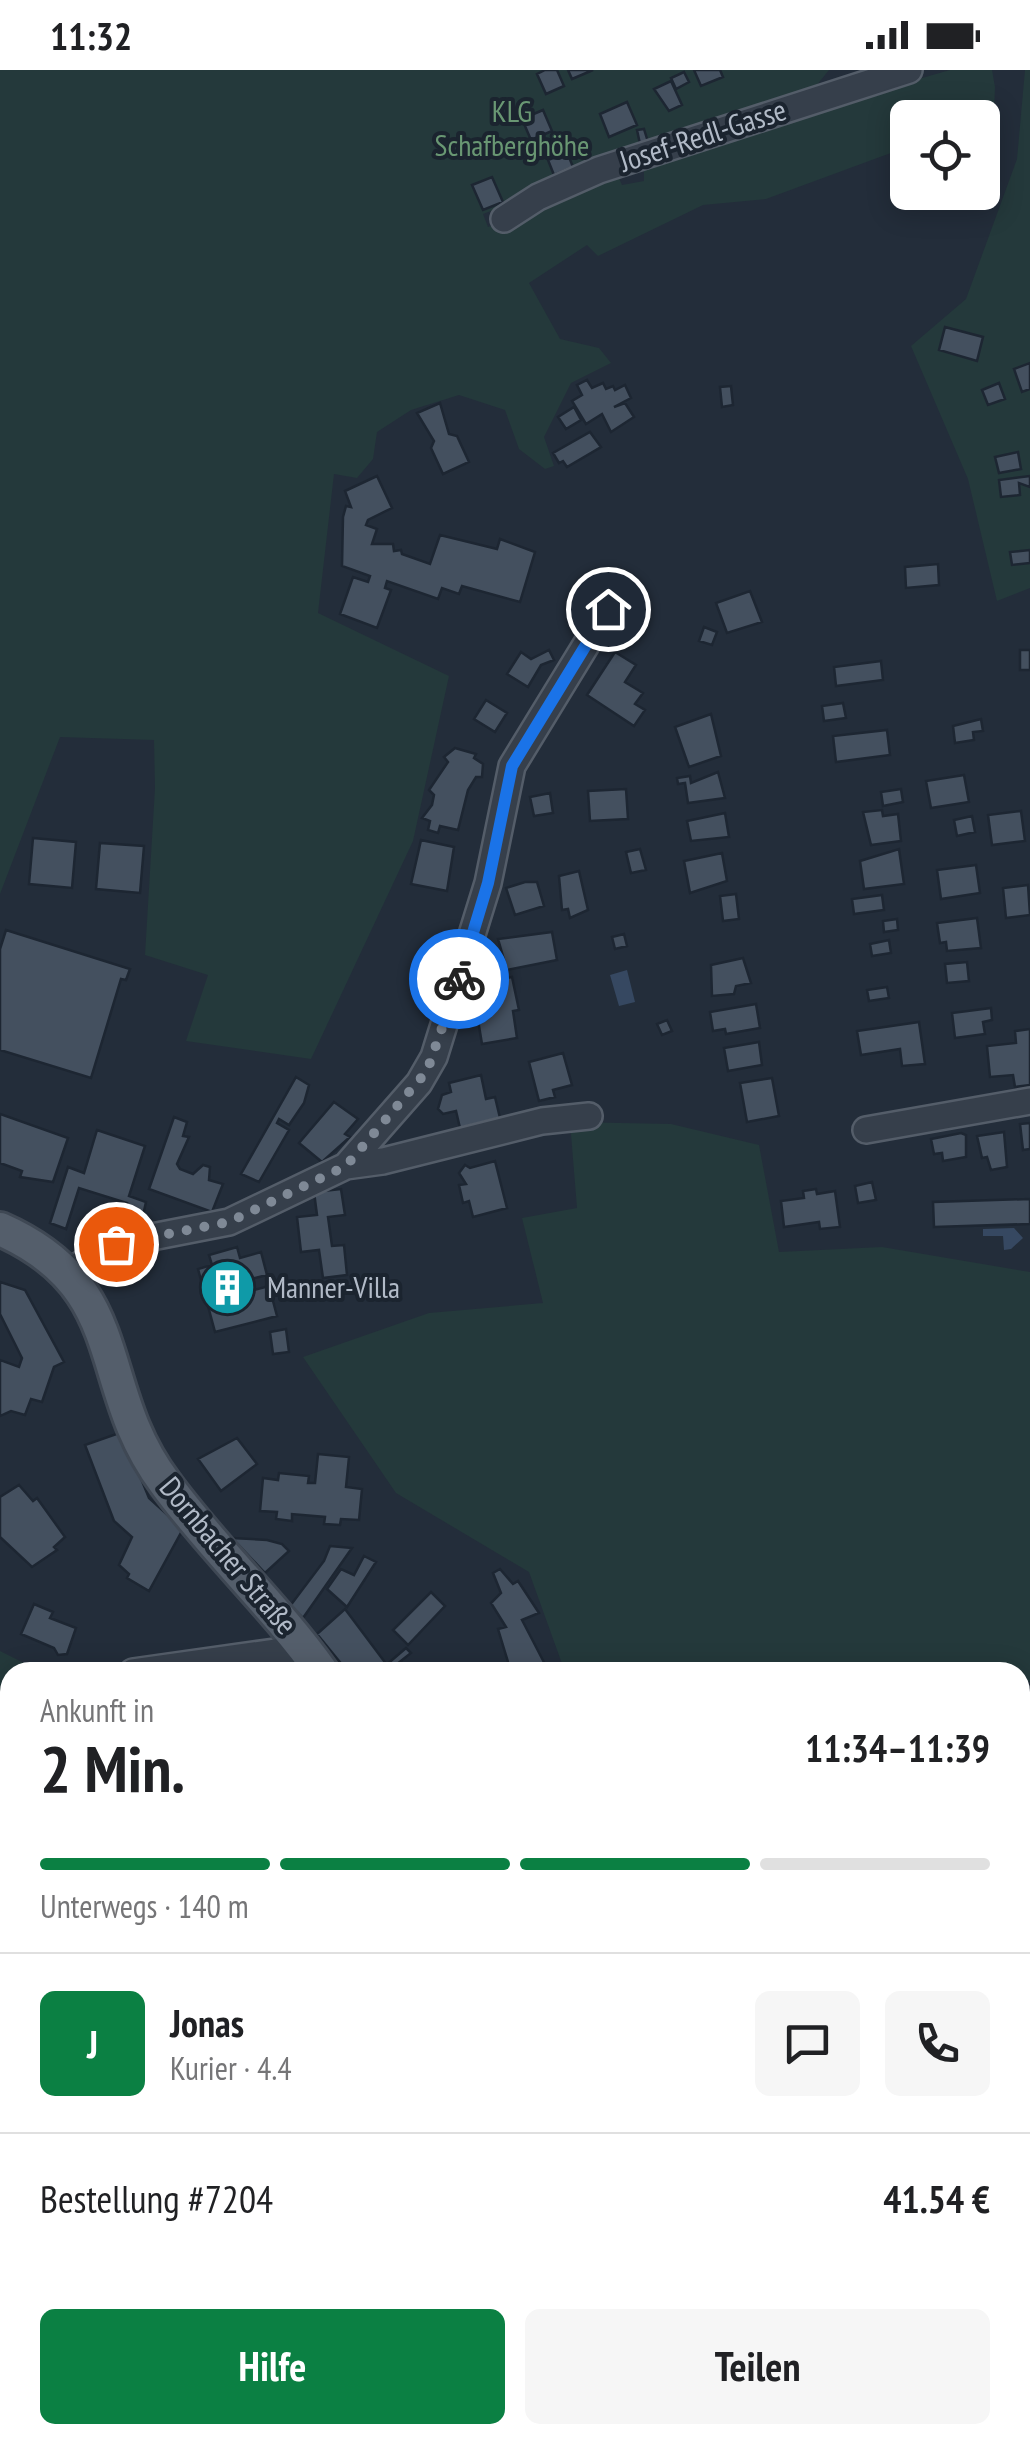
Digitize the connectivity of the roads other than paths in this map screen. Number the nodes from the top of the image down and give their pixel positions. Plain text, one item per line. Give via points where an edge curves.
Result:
1 (909, 70) edge
2 (845, 80) edge
3 (504, 219) dead end
4 (608, 609) dead end
5 (1030, 1101) edge
6 (589, 1116) dead end
7 (866, 1130) dead end
8 (346, 1166) junction
9 (0, 1229) edge
10 (68, 1272) junction
11 (313, 1660) edge
12 (282, 1662) edge

1 - 2 street, Josef-Redl-Gasse
2 - 3 street, Josef-Redl-Gasse via 586,175
4 - 8 street via 512,766 488,883 434,1056
5 - 7 street
6 - 8 street
8 - 10 street via 229,1222 116,1244
9 - 10 main road
10 - 11 main road, Dornbacher Straße via 93,1309 157,1472
11 - 12 street

